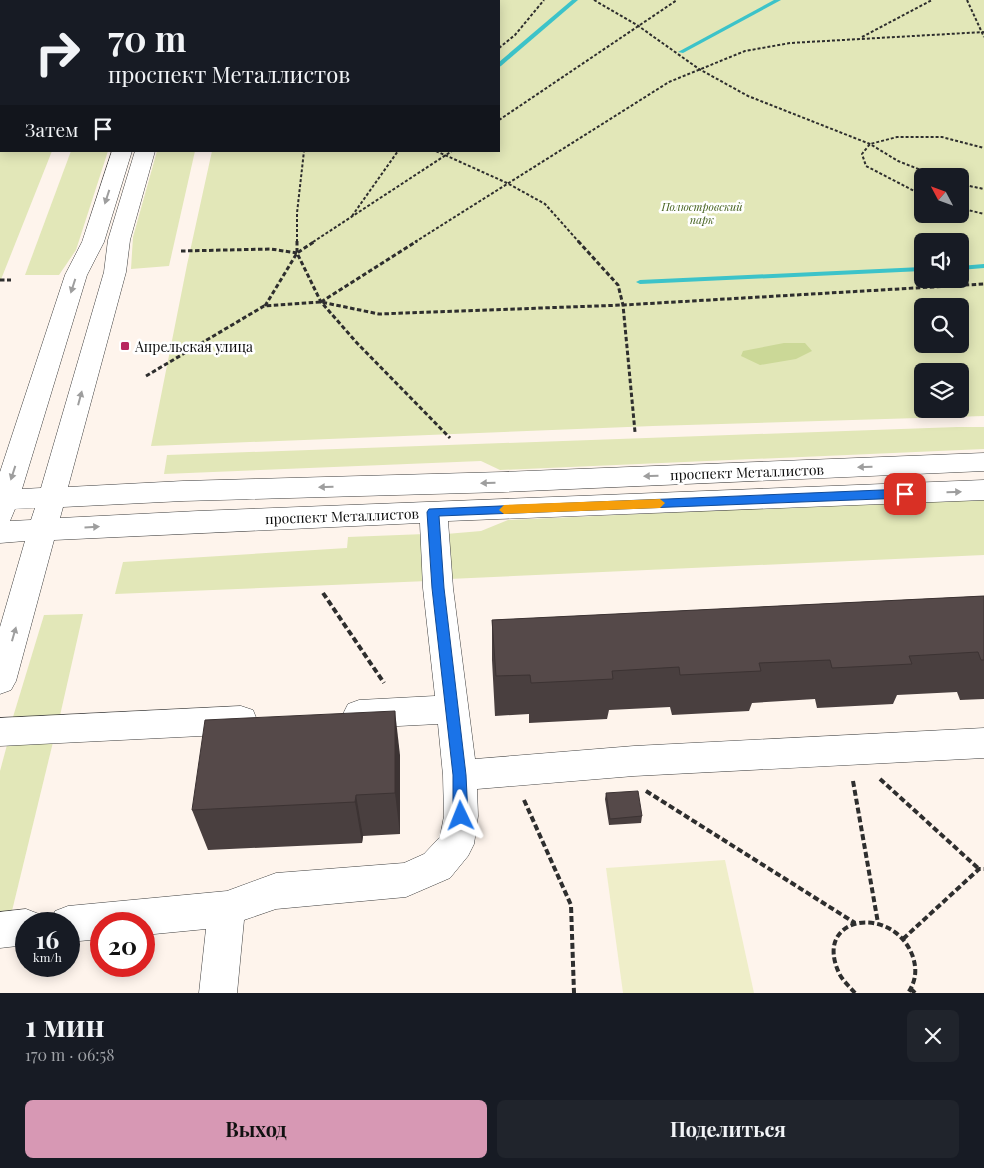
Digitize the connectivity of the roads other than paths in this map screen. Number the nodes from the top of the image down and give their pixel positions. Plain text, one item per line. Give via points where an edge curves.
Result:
1 (122, 152) edge
2 (145, 152) edge
3 (984, 462) edge
4 (984, 490) edge
5 (53, 497) junction
6 (2, 505) edge
7 (433, 512) junction
8 (44, 530) junction
9 (0, 532) edge
10 (0, 681) edge
11 (452, 709) junction
12 (335, 715) edge
13 (266, 719) edge
14 (0, 732) edge
15 (984, 743) edge
16 (460, 775) junction
17 (227, 909) junction
18 (80, 923) edge
19 (15, 928) edge
20 (0, 930) edge
21 (218, 993) edge

1 -> 6 street via 93,242 76,276
5 -> 2 street
3 -> 5 street, проспект Металлистов
7 -> 4 street, проспект Металлистов
5 - 6 street, проспект Металлистов
5 - 8 street
8 -> 7 street, проспект Металлистов
7 - 11 street
8 - 9 street, проспект Металлистов
10 -> 8 street
11 - 12 street
11 - 16 street
13 - 14 street
15 - 16 street via 634,761
16 - 17 street via 461,816 456,844 437,866 406,880 276,891
17 - 18 street
17 - 21 street
19 - 20 street

